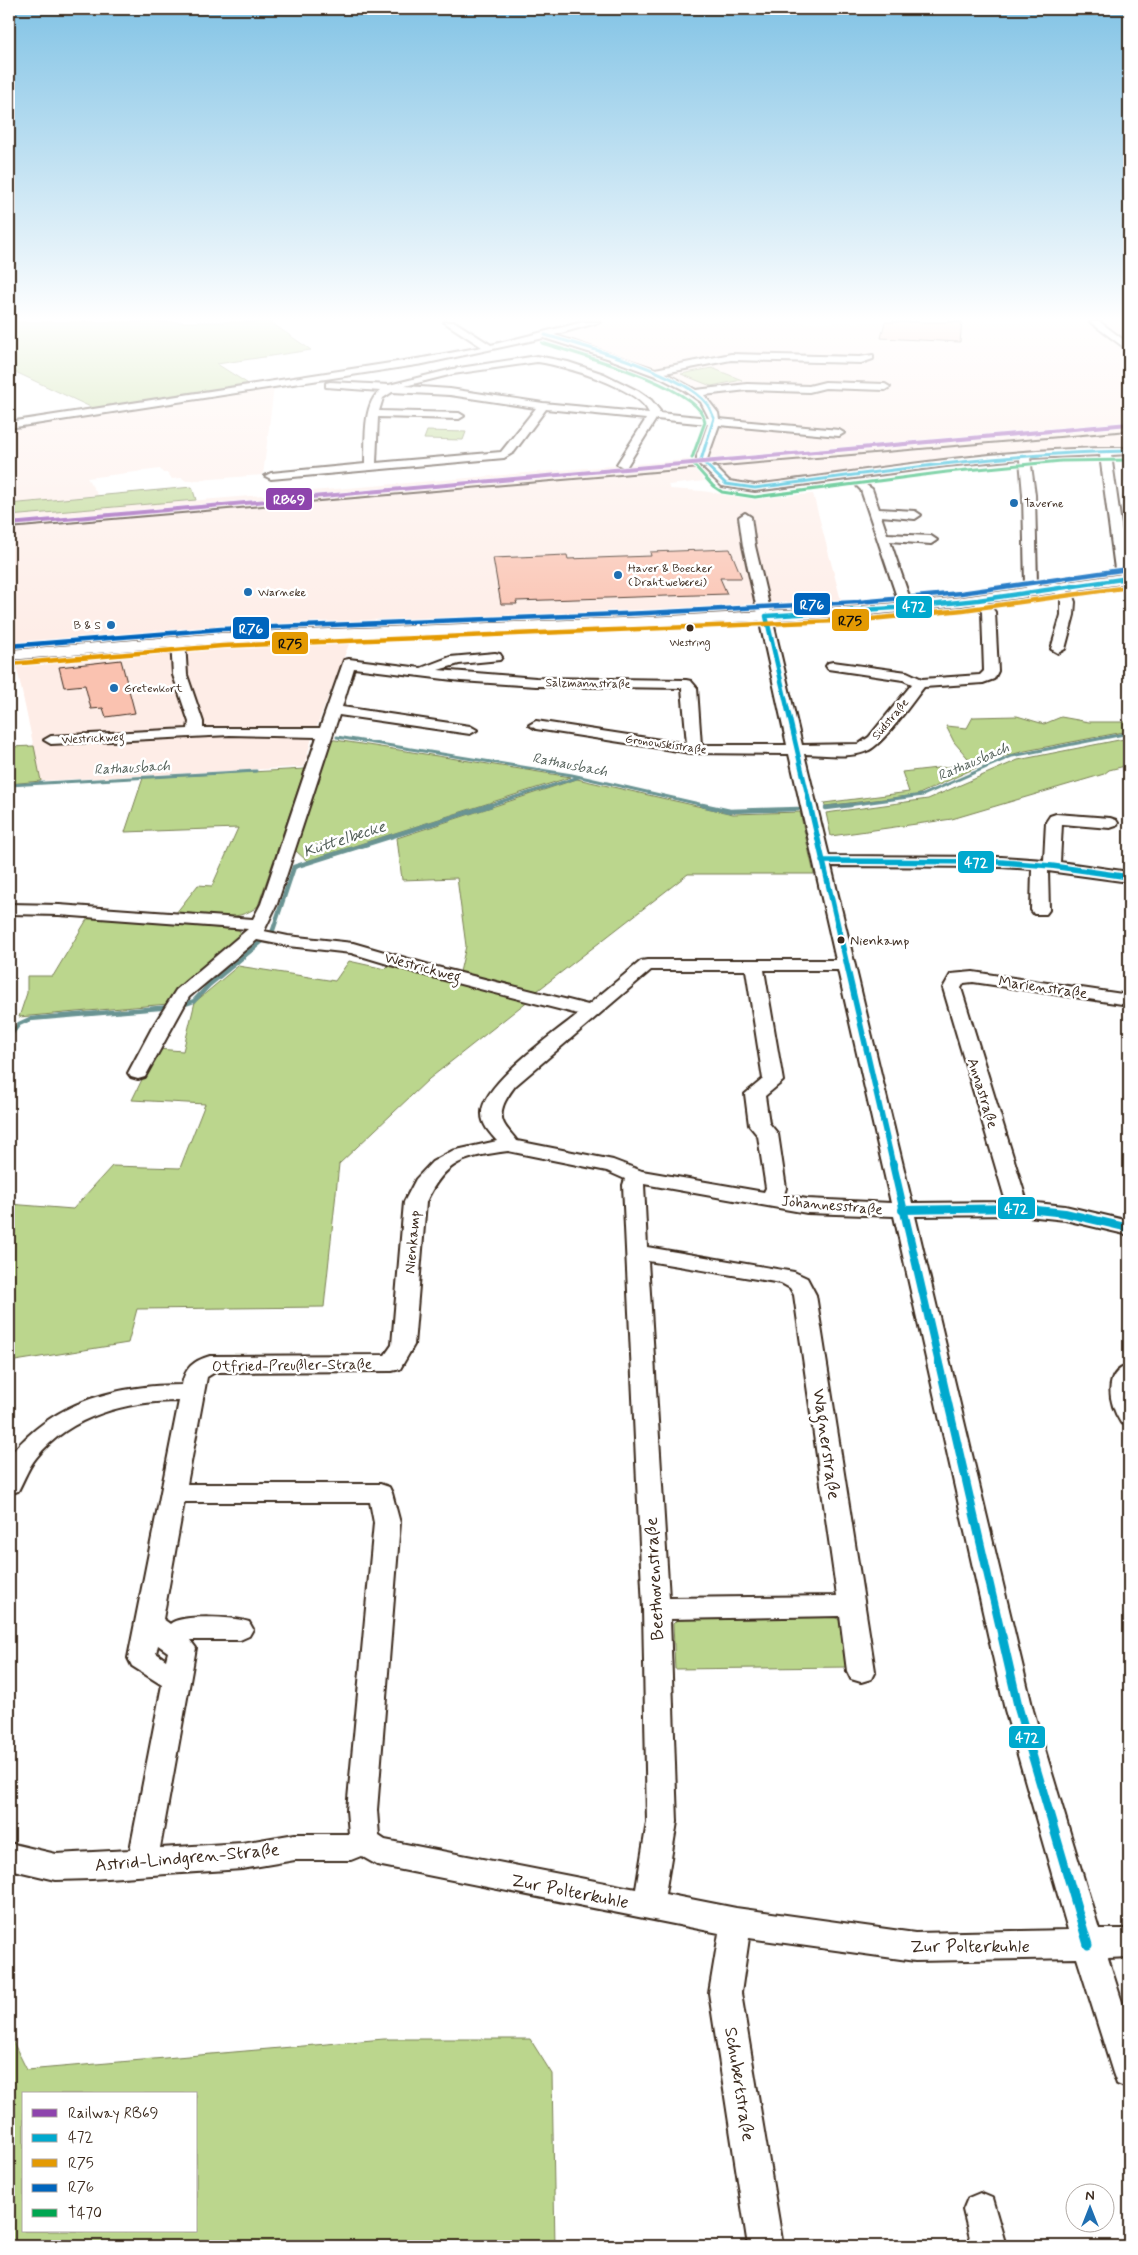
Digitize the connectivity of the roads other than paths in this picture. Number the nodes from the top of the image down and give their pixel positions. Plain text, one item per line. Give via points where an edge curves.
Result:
1 (373, 427) edge
2 (527, 427) edge
3 (646, 427) edge
4 (711, 427) edge
5 (773, 427) edge
6 (839, 433) dead end
7 (1105, 451) junction
8 (1129, 451) edge
9 (1024, 456) junction
10 (622, 464) dead end
11 (370, 468) junction
12 (910, 469) junction
13 (271, 476) dead end
14 (874, 512) junction
15 (915, 515) dead end
16 (745, 517) dead end
17 (883, 537) junction
18 (931, 540) dead end
19 (1129, 577) edge
20 (1058, 589) junction
21 (1037, 592) junction
22 (978, 600) junction
23 (911, 607) junction
24 (766, 616) junction
25 (178, 641) junction
26 (1058, 649) dead end
27 (9, 655) edge
28 (495, 657) dead end
29 (833, 666) dead end
30 (423, 672) junction
31 (920, 683) junction
32 (334, 710) junction
33 (536, 725) dead end
34 (470, 730) dead end
35 (195, 732) junction
36 (325, 734) junction
37 (51, 740) dead end
38 (691, 749) junction
39 (797, 750) junction
40 (1110, 822) dead end
41 (822, 861) junction
42 (1046, 865) junction
43 (1129, 877) edge
44 (9, 909) edge
45 (1040, 910) dead end
46 (256, 930) junction
47 (845, 964) junction
48 (755, 970) junction
49 (957, 978) joint
50 (1129, 1000) edge
51 (590, 1011) junction
52 (138, 1073) dead end
53 (508, 1145) junction
54 (637, 1176) junction
55 (772, 1200) junction
56 (1018, 1208) junction
57 (902, 1210) junction
58 (1129, 1228) edge
59 (638, 1252) junction
60 (392, 1363) joint
61 (1129, 1373) edge
62 (193, 1393) junction
63 (1129, 1417) edge
64 (9, 1485) edge
65 (174, 1493) junction
66 (850, 1606) junction
67 (656, 1608) junction
68 (149, 1623) junction
69 (240, 1629) dead end
70 (172, 1639) junction
71 (861, 1670) dead end
72 (176, 1680) junction
73 (365, 1842) junction
74 (9, 1856) edge
75 (143, 1862) junction
76 (648, 1906) junction
77 (736, 1922) junction
78 (1129, 1943) edge
79 (1088, 1945) junction
80 (1129, 2073) edge
81 (980, 2210) dead end
82 (766, 2246) edge
83 (989, 2246) edge

1 - 11 street
2 - 11 street via 504,455
3 - 10 street
4 - 12 street via 701,460 718,479 732,486 761,488
5 - 6 street
7 - 8 street
7 - 9 street
7 - 19 street via 1121,570
9 - 12 street via 946,462
9 - 21 street via 1029,477 1031,586
11 - 13 street
12 - 14 street via 915,472 908,481 857,487 866,489
14 - 15 street
14 - 17 street
16 - 24 street
17 - 18 street
17 - 23 street via 904,600
19 - 20 main road
20 - 21 main road
20 - 26 street via 1068,604
21 - 22 main road
22 - 23 main road
22 - 31 street, Südstraße via 988,612 989,676 973,681
23 - 24 main road
24 - 25 main road
24 - 39 street
25 - 27 main road
25 - 35 street via 180,675 196,722
28 - 30 street via 452,660
29 - 31 street, Südstraße via 907,676
30 - 32 street, Salzmannstraße via 349,663
30 - 38 street, Salzmannstraße via 566,683 686,684 690,688 695,742
31 - 39 street, Südstraße via 874,740 863,748
32 - 34 street
32 - 36 street
33 - 38 street, Gronowskistraße
35 - 36 street, Westrickweg
35 - 37 street, Westrickweg
36 - 46 street via 269,904
38 - 39 street, Gronowskistraße
39 - 41 street
40 - 42 street via 1056,819
41 - 42 street via 959,860
41 - 47 street
42 - 43 street
42 - 45 street
44 - 46 street, Westrickweg via 59,910
46 - 51 street, Westrickweg via 353,948 426,970
46 - 52 street via 182,994
47 - 48 street
47 - 57 street
48 - 51 street via 634,976
48 - 55 street, Johannesstraße via 773,1081 754,1094 759,1125 768,1134 776,1188
49 - 50 street, Marienstraße via 973,976
49 - 56 street, Annastraße via 952,988
51 - 53 street via 508,1082 495,1098 492,1118 497,1129 508,1139
53 - 54 street, Johannesstraße via 613,1166
53 - 60 street, Nienkamp via 459,1155 439,1166 426,1179 416,1202 403,1345
54 - 55 street, Johannesstraße
54 - 59 street, Beethovenstraße via 633,1185
55 - 57 street, Johannesstraße via 826,1207
56 - 57 street, Johannesstraße
56 - 58 street, Johannesstraße via 1065,1213
57 - 79 street via 1019,1710
59 - 66 street, Wagnerstraße via 786,1277 799,1283 805,1294
59 - 67 street, Beethovenstraße
60 - 62 street, Otfried-Preußler-Straße via 210,1364 196,1373
61 - 63 street via 1122,1379 1120,1390
62 - 64 street via 143,1394 82,1412 45,1434 20,1462
62 - 65 street, Otfried-Preußler-Straße
65 - 68 street, Otfried-Preußler-Straße
65 - 73 street via 380,1493 387,1523 362,1810
66 - 67 street
66 - 71 street, Wagnerstraße
67 - 76 street, Beethovenstraße via 662,1822
68 - 70 street
68 - 72 street, Otfried-Preußler-Straße via 142,1658
69 - 70 street via 182,1629
70 - 72 street via 182,1648
72 - 75 street
73 - 75 street, Astrid-Lindgren-Straße via 352,1847 295,1847 242,1856
73 - 76 street, Zur Polterkuhle via 377,1852 389,1856
74 - 75 street, Astrid-Lindgren-Straße via 56,1867
76 - 77 street, Zur Polterkuhle
77 - 79 street, Zur Polterkuhle via 915,1948
77 - 82 street, Schubertstraße via 725,1993
78 - 79 street, Zur Polterkuhle
79 - 80 street
81 - 83 street

